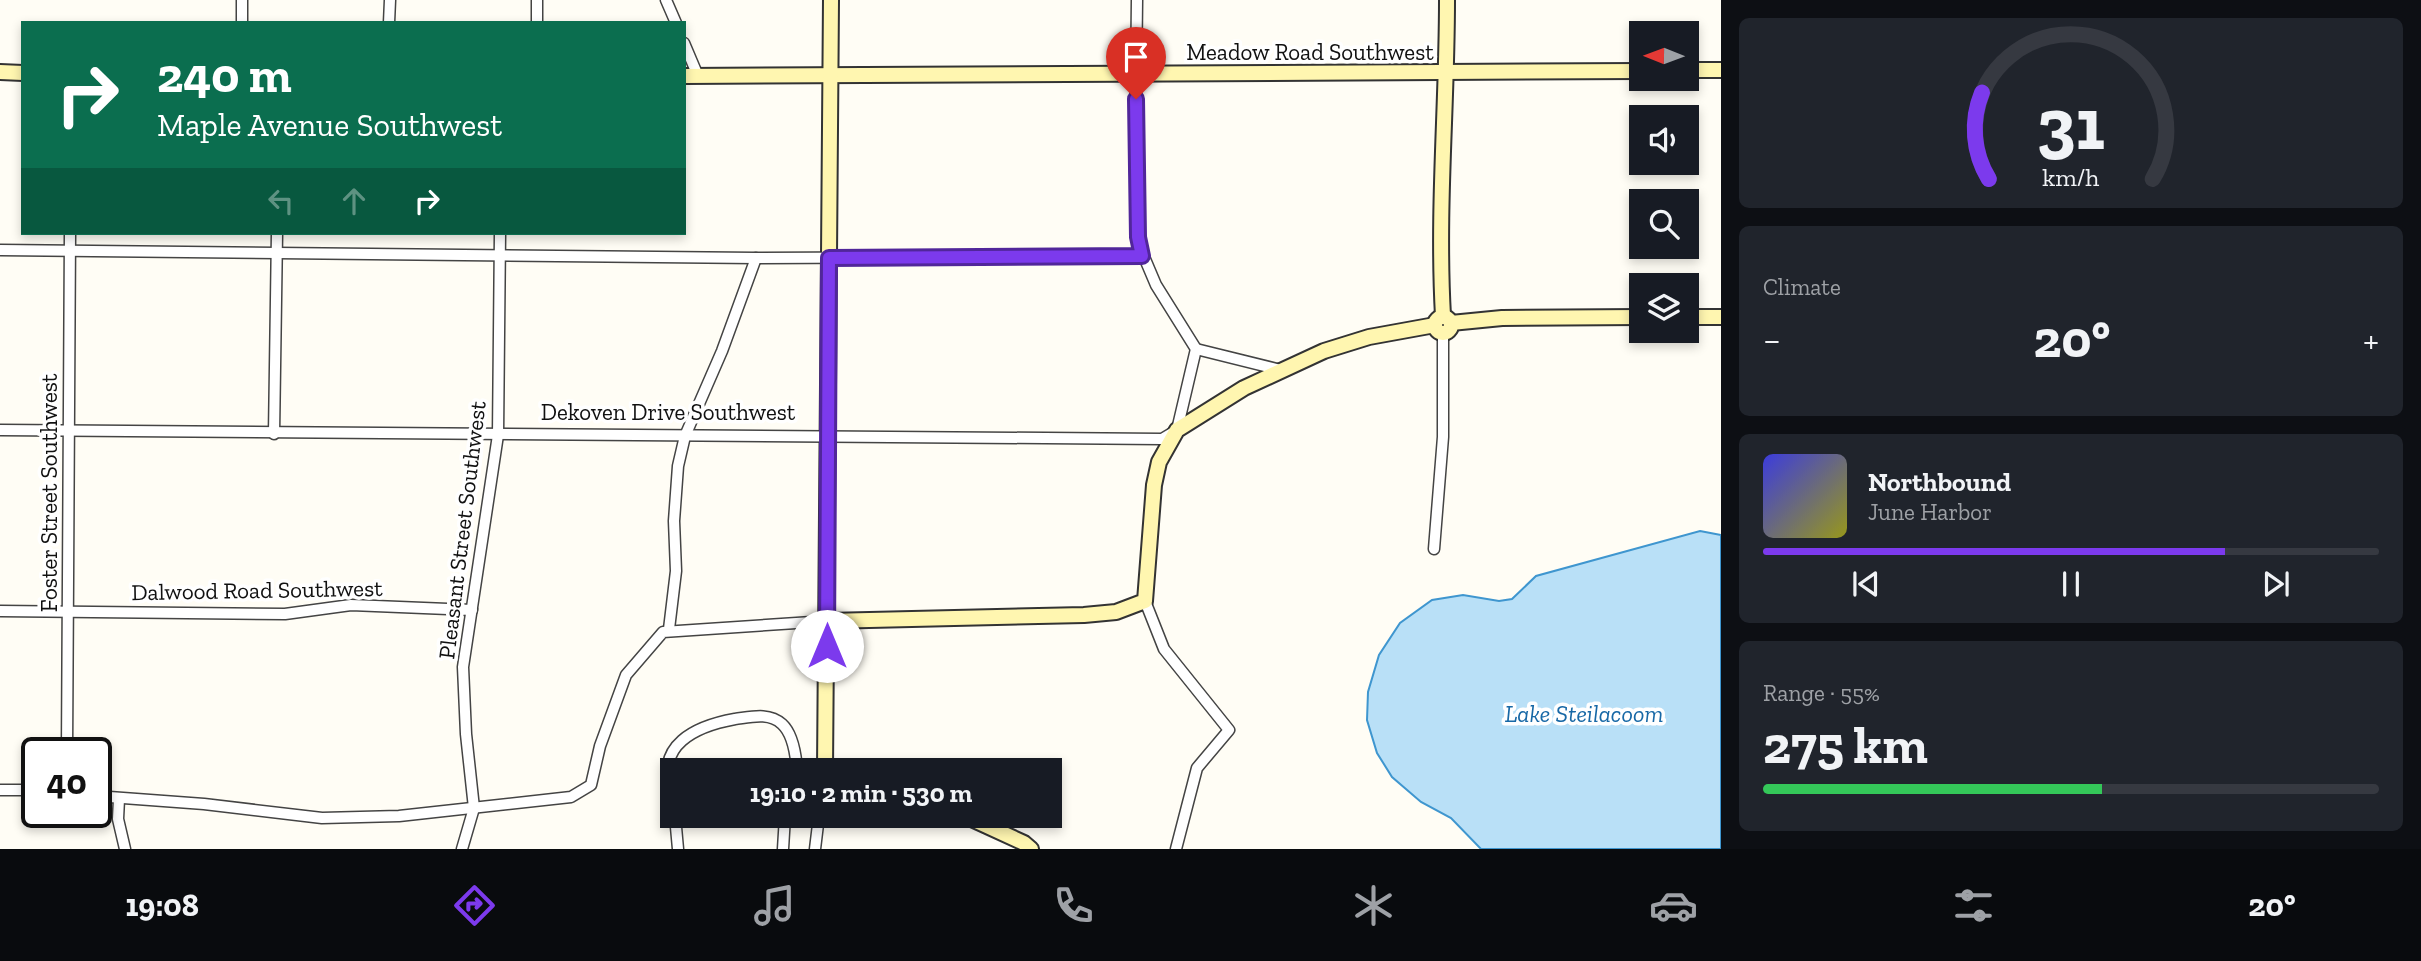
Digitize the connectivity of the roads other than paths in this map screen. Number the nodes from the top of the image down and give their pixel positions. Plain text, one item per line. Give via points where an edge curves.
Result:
1 (242, 0) edge
2 (390, 0) edge
3 (537, 0) edge
4 (666, 0) edge
5 (1137, 0) edge
6 (1447, 0) edge
7 (829, 3) edge
8 (242, 21) edge
9 (389, 21) edge
10 (537, 21) edge
11 (675, 21) edge
12 (686, 52) edge
13 (1699, 70) edge
14 (1721, 70) edge
15 (1629, 71) edge
16 (0, 72) edge
17 (21, 73) edge
18 (1447, 74) junction
19 (691, 76) edge
20 (1136, 76) junction
21 (833, 77) junction
22 (71, 235) edge
23 (277, 235) edge
24 (500, 235) edge
25 (0, 250) edge
26 (70, 251) junction
27 (276, 252) junction
28 (500, 256) junction
29 (1142, 256) junction
30 (756, 258) junction
31 (829, 258) junction
32 (1629, 317) edge
33 (1699, 317) edge
34 (1721, 317) edge
35 (1443, 324) junction
36 (1196, 349) junction
37 (1281, 370) junction
38 (0, 430) edge
39 (1177, 430) junction
40 (68, 431) junction
41 (274, 434) junction
42 (498, 435) junction
43 (685, 436) junction
44 (829, 438) junction
45 (1434, 549) dead end
46 (1145, 601) junction
47 (472, 610) junction
48 (0, 611) edge
49 (68, 611) junction
50 (827, 621) junction
51 (668, 629) junction
52 (67, 737) edge
53 (670, 758) edge
54 (795, 758) edge
55 (825, 758) edge
56 (0, 790) edge
57 (21, 790) edge
58 (112, 798) edge
59 (119, 799) junction
60 (474, 808) junction
61 (676, 828) edge
62 (784, 828) edge
63 (818, 828) edge
64 (992, 828) edge
65 (125, 849) edge
66 (461, 849) edge
67 (678, 849) edge
68 (783, 849) edge
69 (815, 849) edge
70 (1031, 849) edge
71 (1176, 849) edge

1 - 8 street
2 - 9 street
3 - 10 street
4 - 11 street
5 - 20 street
6 - 18 street
7 - 21 street
12 - 19 street
13 - 14 street
15 - 18 street, Meadow Road Southwest
16 - 17 street
18 - 20 street, Meadow Road Southwest
18 - 35 street via 1439,199
19 - 21 street, Meadow Road Southwest
20 - 21 street, Meadow Road Southwest
20 - 29 street
21 - 31 street
22 - 26 street, Foster Street Southwest
23 - 27 street
24 - 28 street, Pleasant Street Southwest
25 - 26 street
26 - 27 street
26 - 40 street, Foster Street Southwest
27 - 28 street
27 - 41 street
28 - 30 street
28 - 42 street, Pleasant Street Southwest
29 - 31 street
29 - 36 street
30 - 31 street
30 - 43 street
31 - 44 street
32 - 35 street, Dekoven Drive Southwest via 1502,318
33 - 34 street
35 - 37 street, Dekoven Drive Southwest via 1369,337
35 - 45 street via 1443,437
36 - 37 street
36 - 39 street
37 - 39 street, Dekoven Drive Southwest
38 - 40 street, Dekoven Drive Southwest
39 - 44 street, Dekoven Drive Southwest via 1162,439
39 - 46 street via 1159,462 1154,485
40 - 41 street, Dekoven Drive Southwest
40 - 49 street, Foster Street Southwest
41 - 42 street, Dekoven Drive Southwest
42 - 43 street, Dekoven Drive Southwest
42 - 47 street, Pleasant Street Southwest
43 - 44 street, Dekoven Drive Southwest
43 - 51 street via 676,491 676,571
44 - 50 street
46 - 50 street via 1116,612 1084,615
46 - 71 street via 1164,649 1228,730 1197,768
47 - 49 street, Dalwood Road Southwest via 351,606 285,614
47 - 60 street, Pleasant Street Southwest via 463,692
48 - 49 street, Dalwood Road Southwest
49 - 52 street, Foster Street Southwest
50 - 51 street
50 - 55 street
51 - 60 street via 625,675 588,788 571,797
53 - 54 street via 692,732 715,723 769,716 784,725
56 - 57 street
58 - 59 street
59 - 60 street via 322,818
59 - 65 street
60 - 66 street
61 - 67 street
62 - 68 street
63 - 69 street
64 - 70 street

